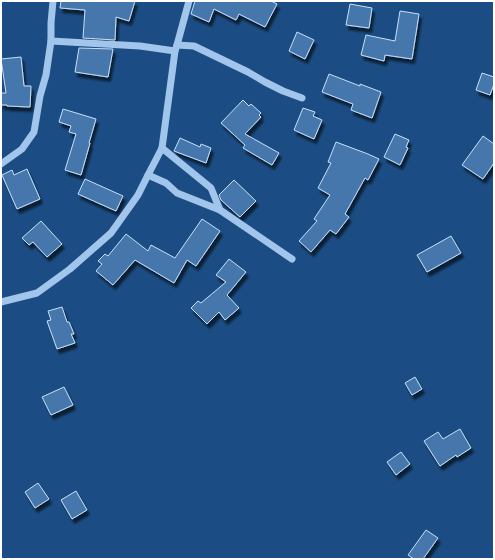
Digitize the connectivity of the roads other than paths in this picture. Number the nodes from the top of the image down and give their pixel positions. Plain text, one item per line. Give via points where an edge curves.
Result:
1 (52, 1) edge
2 (189, 1) edge
3 (51, 41) junction
4 (176, 48) junction
5 (302, 98) dead end
6 (162, 148) junction
7 (1, 164) edge
8 (148, 175) junction
9 (220, 210) junction
10 (292, 259) dead end
11 (1, 302) edge

1 - 3 street
2 - 4 street
3 - 4 street
3 - 7 street via 34,132 22,149
4 - 5 street via 194,46
4 - 6 street
6 - 8 street
6 - 9 street via 210,188
8 - 9 street via 166,183 177,193
8 - 11 street via 138,195 111,233 70,269 37,293
9 - 10 street

